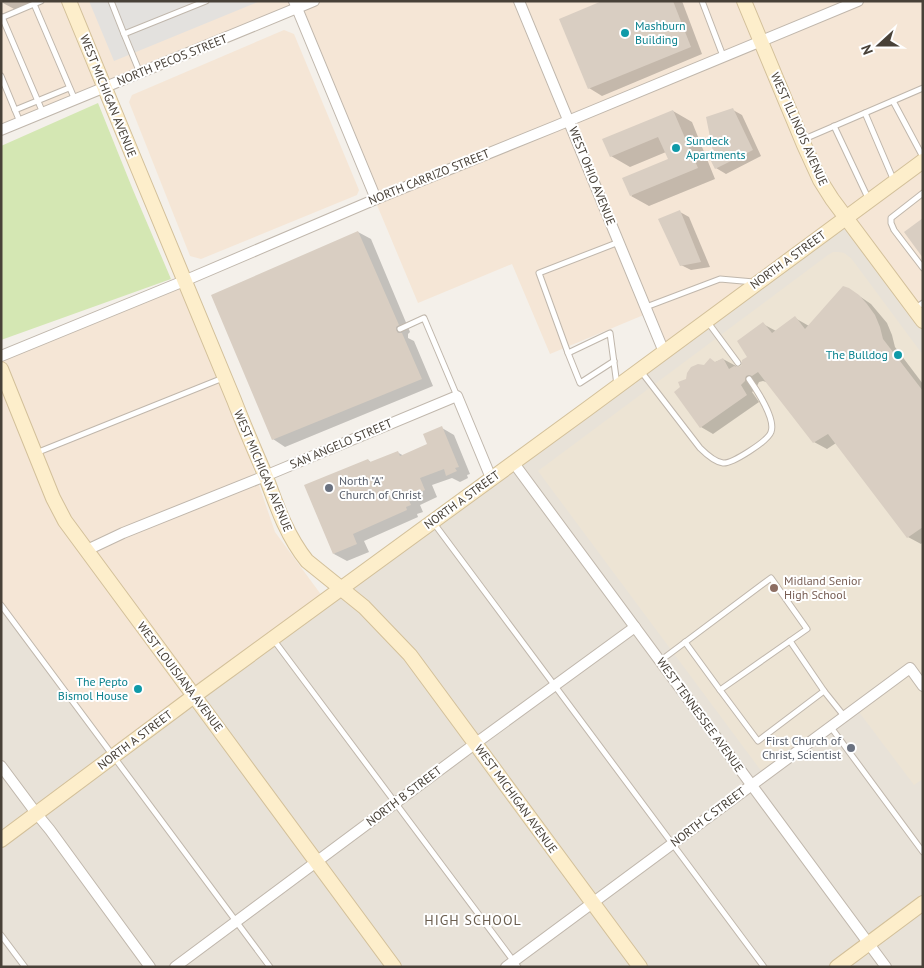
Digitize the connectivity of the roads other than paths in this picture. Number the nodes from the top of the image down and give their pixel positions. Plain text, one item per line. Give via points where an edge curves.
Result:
1 (41, 1) edge
2 (69, 1) edge
3 (111, 1) edge
4 (206, 1) edge
5 (314, 1) edge
6 (519, 1) edge
7 (702, 1) edge
8 (744, 1) edge
9 (858, 1) edge
10 (34, 4) junction
11 (296, 5) edge
12 (2, 18) edge
13 (124, 34) junction
14 (760, 42) junction
15 (724, 57) junction
16 (140, 73) junction
17 (1, 76) edge
18 (69, 88) junction
19 (105, 88) junction
20 (923, 88) edge
21 (75, 100) junction
22 (38, 101) junction
23 (893, 101) junction
24 (15, 110) junction
25 (43, 113) junction
26 (864, 113) junction
27 (569, 120) junction
28 (20, 122) junction
29 (834, 126) junction
30 (1, 130) edge
31 (802, 140) junction
32 (923, 157) edge
33 (923, 161) edge
34 (894, 182) junction
35 (923, 193) edge
36 (376, 199) junction
37 (869, 200) junction
38 (846, 218) junction
39 (619, 242) junction
40 (923, 268) edge
41 (184, 281) junction
42 (757, 283) junction
43 (918, 306) edge
44 (646, 308) junction
45 (707, 320) junction
46 (923, 321) edge
47 (400, 329) dead end
48 (664, 352) junction
49 (568, 353) junction
50 (1, 356) edge
51 (614, 361) junction
52 (738, 363) dead end
53 (1, 369) edge
54 (640, 370) junction
55 (224, 377) junction
56 (749, 379) dead end
57 (617, 386) junction
58 (457, 396) junction
59 (35, 453) junction
60 (514, 462) junction
61 (265, 476) junction
62 (491, 478) junction
63 (432, 521) junction
64 (87, 550) junction
65 (342, 588) junction
66 (1, 604) edge
67 (635, 627) junction
68 (273, 638) junction
69 (685, 642) junction
70 (790, 642) junction
71 (660, 661) junction
72 (555, 686) junction
73 (923, 686) edge
74 (720, 690) junction
75 (824, 691) junction
76 (194, 696) junction
77 (844, 716) junction
78 (830, 726) junction
79 (476, 744) junction
80 (113, 756) junction
81 (1, 766) edge
82 (752, 785) junction
83 (396, 803) junction
84 (36, 814) junction
85 (1, 840) edge
86 (672, 844) junction
87 (923, 852) edge
88 (316, 862) junction
89 (593, 903) junction
90 (923, 904) edge
91 (236, 921) junction
92 (1, 935) edge
93 (869, 944) junction
94 (513, 965) edge
95 (25, 967) edge
96 (150, 967) edge
97 (175, 967) edge
98 (270, 967) edge
99 (394, 967) edge
100 (640, 967) edge
101 (764, 967) edge
102 (837, 967) edge
103 (886, 967) edge

1 - 10 lane
2 - 19 street, WEST MICHIGAN AVENUE
3 - 13 lane
4 - 13 lane
5 - 11 street, NORTH PECOS STREET
6 - 27 street, WEST OHIO AVENUE
7 - 15 lane
8 - 14 street, WEST ILLINOIS AVENUE
9 - 14 street, NORTH CARRIZO STREET
10 - 12 lane
10 - 18 lane
11 - 16 street, NORTH PECOS STREET
11 - 36 street
12 - 22 lane
13 - 16 lane
14 - 15 street, NORTH CARRIZO STREET
14 - 31 street, WEST ILLINOIS AVENUE
15 - 27 street, NORTH CARRIZO STREET
16 - 19 street, NORTH PECOS STREET
17 - 24 lane
18 - 21 lane
18 - 22 lane
19 - 21 street, NORTH PECOS STREET
19 - 41 street, WEST MICHIGAN AVENUE
20 - 23 lane
21 - 25 street, NORTH PECOS STREET
22 - 24 lane
22 - 25 lane
23 - 26 lane
23 - 32 lane
24 - 28 lane
25 - 28 street, NORTH PECOS STREET
26 - 29 lane
26 - 34 lane
27 - 36 street, NORTH CARRIZO STREET
27 - 39 street, WEST OHIO AVENUE
28 - 30 street, NORTH PECOS STREET
29 - 31 lane
29 - 37 lane
31 - 38 street, WEST ILLINOIS AVENUE via 820,180
33 - 34 street, NORTH A STREET
34 - 37 street, NORTH A STREET
35 - 40 lane via 891,218 890,223
36 - 41 street, NORTH CARRIZO STREET
37 - 38 street, NORTH A STREET
38 - 42 street, NORTH A STREET
38 - 43 street, WEST ILLINOIS AVENUE
39 - 44 street, WEST OHIO AVENUE
39 - 49 lane via 539,273
41 - 50 street, NORTH CARRIZO STREET
41 - 55 street, WEST MICHIGAN AVENUE
42 - 44 lane via 720,279
42 - 45 street, NORTH A STREET
43 - 46 street, WEST ILLINOIS AVENUE
44 - 48 street, WEST OHIO AVENUE
45 - 48 street, NORTH A STREET
45 - 52 lane
47 - 58 lane via 424,318
48 - 54 street, NORTH A STREET
49 - 51 lane via 580,383
49 - 51 lane via 610,333
51 - 57 lane
53 - 59 street, WEST LOUISIANA AVENUE
54 - 56 lane via 700,448 722,463 748,452 771,432 772,423 764,403
54 - 57 street, NORTH A STREET
55 - 59 lane
55 - 61 street, WEST MICHIGAN AVENUE
57 - 60 street, NORTH A STREET
58 - 61 street, SAN ANGELO STREET
58 - 62 street
59 - 64 street, WEST LOUISIANA AVENUE via 60,513
60 - 62 street, NORTH A STREET
60 - 67 street, WEST TENNESSEE AVENUE
61 - 64 street, SAN ANGELO STREET
61 - 65 street, WEST MICHIGAN AVENUE via 286,529 300,552
62 - 63 street, NORTH A STREET
63 - 65 street, NORTH A STREET
63 - 72 lane
64 - 76 street, WEST LOUISIANA AVENUE
65 - 68 street, NORTH A STREET
65 - 79 street, WEST MICHIGAN AVENUE via 410,655
66 - 80 lane
67 - 71 street, WEST TENNESSEE AVENUE
67 - 72 street, NORTH B STREET
68 - 76 street, NORTH A STREET
68 - 83 lane
69 - 70 lane via 770,578 807,629
69 - 71 lane
69 - 74 lane
70 - 74 lane
70 - 75 lane
71 - 82 street, WEST TENNESSEE AVENUE
72 - 79 street, NORTH B STREET
72 - 86 lane
73 - 77 street, NORTH C STREET via 910,668
74 - 75 lane via 758,742
75 - 77 lane
76 - 80 street, NORTH A STREET
76 - 88 street, WEST LOUISIANA AVENUE
77 - 78 street, NORTH C STREET
78 - 82 street, NORTH C STREET
78 - 87 lane
79 - 83 street, NORTH B STREET
79 - 89 street, WEST MICHIGAN AVENUE
80 - 84 street, NORTH A STREET
80 - 91 lane
81 - 84 street
82 - 86 street, NORTH C STREET
82 - 93 street, WEST TENNESSEE AVENUE
83 - 88 street, NORTH B STREET
83 - 94 lane
84 - 85 street, NORTH A STREET
84 - 96 street
86 - 89 street, NORTH C STREET
86 - 101 lane
88 - 91 street, NORTH B STREET
88 - 99 street, WEST LOUISIANA AVENUE
89 - 94 street, NORTH C STREET
89 - 100 street, WEST MICHIGAN AVENUE
90 - 93 street
91 - 97 street, NORTH B STREET
91 - 98 lane
92 - 95 lane
93 - 102 street
93 - 103 street, WEST TENNESSEE AVENUE

